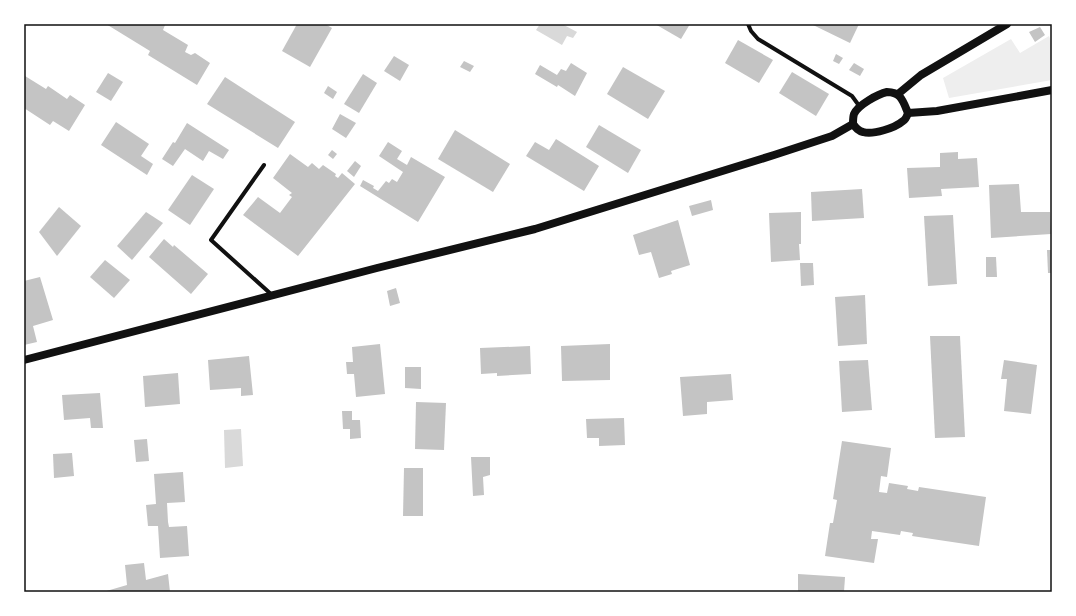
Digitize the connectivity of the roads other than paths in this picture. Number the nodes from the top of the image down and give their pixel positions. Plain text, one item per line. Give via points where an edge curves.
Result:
1 (748, 24) edge
2 (1007, 24) edge
3 (1052, 90) edge
4 (898, 94) junction
5 (861, 107) junction
6 (908, 113) junction
7 (853, 124) junction
8 (264, 165) dead end
9 (272, 295) junction
10 (24, 360) edge

1 - 5 street via 758,39 852,96
2 - 4 main road via 921,75
3 - 6 main road via 937,111
4 - 5 main road via 880,94
4 - 6 main road
5 - 7 main road via 854,114
6 - 7 main road via 904,121 889,129 873,133 863,133
7 - 9 main road via 832,136 535,229
8 - 9 street via 211,240
9 - 10 main road

